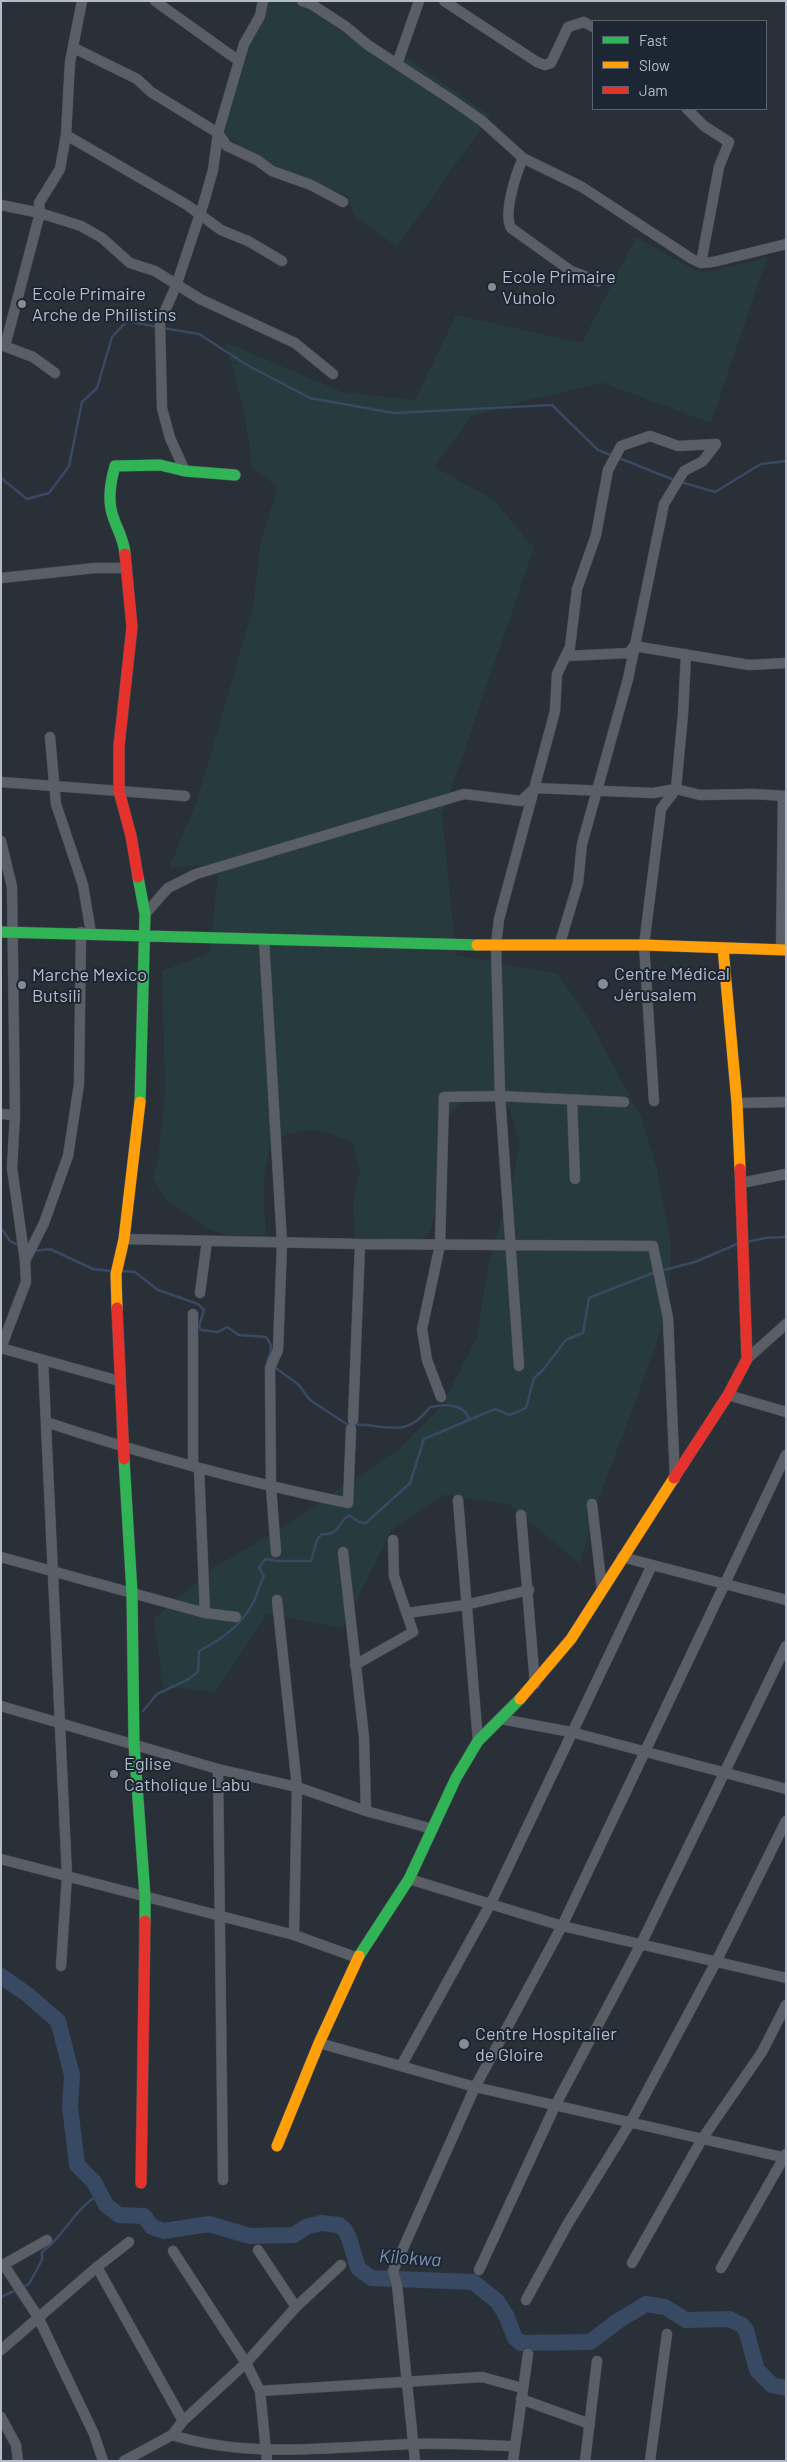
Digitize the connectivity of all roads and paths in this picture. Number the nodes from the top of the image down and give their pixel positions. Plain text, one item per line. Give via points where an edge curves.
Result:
1 (82, 1) edge
2 (155, 1) edge
3 (263, 1) edge
4 (302, 1) edge
5 (419, 1) edge
6 (444, 1) edge
7 (592, 26) edge
8 (74, 48) junction
9 (239, 61) junction
10 (397, 64) junction
11 (689, 110) edge
12 (218, 133) junction
13 (66, 135) junction
14 (523, 158) junction
15 (343, 202) dead end
16 (1, 205) edge
17 (40, 213) junction
18 (199, 213) junction
19 (786, 244) edge
20 (282, 261) dead end
21 (702, 263) junction
22 (598, 281) dead end
23 (176, 286) junction
24 (3, 346) edge
25 (55, 373) dead end
26 (333, 374) dead end
27 (185, 471) junction
28 (235, 475) dead end
29 (127, 568) junction
30 (1, 578) edge
31 (634, 646) junction
32 (686, 654) junction
33 (566, 656) junction
34 (786, 663) edge
35 (50, 737) dead end
36 (1, 782) edge
37 (53, 786) junction
38 (535, 788) junction
39 (676, 789) junction
40 (599, 790) junction
41 (119, 791) junction
42 (185, 796) dead end
43 (784, 796) edge
44 (1, 841) edge
45 (145, 914) junction
46 (1, 932) edge
47 (14, 932) junction
48 (86, 932) junction
49 (143, 937) junction
50 (264, 940) junction
51 (560, 943) junction
52 (496, 945) junction
53 (644, 945) junction
54 (723, 948) junction
55 (783, 950) edge
56 (500, 1096) junction
57 (572, 1100) junction
58 (624, 1102) dead end
59 (654, 1102) dead end
60 (786, 1102) edge
61 (737, 1103) junction
62 (1, 1114) edge
63 (15, 1114) junction
64 (786, 1174) edge
65 (575, 1179) dead end
66 (741, 1182) junction
67 (124, 1239) junction
68 (207, 1241) junction
69 (282, 1243) junction
70 (360, 1244) junction
71 (440, 1245) junction
72 (509, 1245) junction
73 (25, 1261) junction
74 (200, 1293) dead end
75 (193, 1314) dead end
76 (786, 1324) edge
77 (1, 1348) edge
78 (746, 1358) junction
79 (43, 1360) junction
80 (519, 1366) dead end
81 (119, 1381) junction
82 (728, 1395) junction
83 (441, 1397) dead end
84 (786, 1412) edge
85 (46, 1422) junction
86 (123, 1447) junction
87 (786, 1455) edge
88 (196, 1467) junction
89 (675, 1480) junction
90 (270, 1487) junction
91 (458, 1500) dead end
92 (592, 1504) dead end
93 (521, 1515) dead end
94 (393, 1540) dead end
95 (276, 1552) dead end
96 (343, 1552) dead end
97 (1, 1557) edge
98 (622, 1557) junction
99 (652, 1565) junction
100 (52, 1571) junction
101 (725, 1584) junction
102 (602, 1589) junction
103 (529, 1590) junction
104 (132, 1593) junction
105 (276, 1600) dead end
106 (786, 1600) edge
107 (466, 1606) junction
108 (205, 1613) junction
109 (407, 1613) junction
110 (236, 1617) dead end
111 (786, 1646) edge
112 (355, 1665) junction
113 (535, 1684) junction
114 (1, 1706) edge
115 (501, 1719) junction
116 (60, 1723) junction
117 (571, 1732) junction
118 (478, 1741) junction
119 (134, 1744) junction
120 (647, 1751) junction
121 (218, 1769) junction
122 (726, 1773) junction
123 (297, 1787) junction
124 (786, 1789) edge
125 (366, 1811) junction
126 (786, 1821) edge
127 (433, 1829) junction
128 (1, 1859) edge
129 (67, 1876) junction
130 (409, 1879) junction
131 (145, 1896) junction
132 (491, 1903) junction
133 (221, 1916) junction
134 (562, 1926) junction
135 (294, 1935) junction
136 (641, 1944) junction
137 (358, 1958) junction
138 (716, 1962) junction
139 (61, 1966) dead end
140 (786, 1978) edge
141 (786, 2005) edge
142 (319, 2043) junction
143 (401, 2066) junction
144 (475, 2087) junction
145 (555, 2106) junction
146 (630, 2123) junction
147 (702, 2139) junction
148 (277, 2146) dead end
149 (785, 2156) edge
150 (223, 2180) dead end
151 (141, 2183) dead end
152 (47, 2240) dead end
153 (130, 2242) dead end
154 (258, 2250) dead end
155 (173, 2251) dead end
156 (632, 2263) dead end
157 (341, 2265) dead end
158 (1, 2266) edge
159 (97, 2267) junction
160 (721, 2268) dead end
161 (479, 2270) dead end
162 (526, 2300) dead end
163 (296, 2307) junction
164 (38, 2317) junction
165 (667, 2334) dead end
166 (1, 2350) edge
167 (528, 2354) dead end
168 (597, 2361) dead end
169 (246, 2363) junction
170 (406, 2383) junction
171 (522, 2388) junction
172 (260, 2391) junction
173 (520, 2399) junction
174 (1, 2417) edge
175 (183, 2421) junction
176 (590, 2424) junction
177 (172, 2435) junction
178 (413, 2444) junction
179 (514, 2446) junction
180 (266, 2456) edge
181 (18, 2461) edge
182 (103, 2461) edge
183 (124, 2461) edge
184 (415, 2461) edge
185 (513, 2461) edge
186 (585, 2461) edge
187 (650, 2461) edge

1 - 8 street
2 - 9 street
3 - 9 street via 260,16 244,44
4 - 10 street via 345,26
5 - 10 street
6 - 7 street via 545,65 556,58 568,27 584,22
8 - 12 street via 137,79 151,92
8 - 13 street via 70,62
9 - 12 street
10 - 14 street via 482,121
11 - 21 street via 704,126 729,142 719,167
12 - 15 street via 227,146 272,171 312,185
12 - 18 street via 213,170
13 - 17 street via 60,169 39,203
13 - 18 street
14 - 21 street via 582,187
14 - 22 street via 508,208 511,228 571,271
16 - 17 street
17 - 23 street via 81,226 102,238 130,263 154,271
17 - 24 street
18 - 20 street via 221,230
18 - 23 street
19 - 21 street
23 - 26 street via 295,343
23 - 27 street via 160,322 162,408 170,438
24 - 25 street via 33,357
27 - 28 street
27 - 29 street via 160,465 115,466 110,485 111,510 122,530
29 - 30 street via 95,568
29 - 41 street via 132,627 119,746
31 - 32 street
31 - 33 street via 629,653
31 - 33 street via 664,504 684,471 703,461 716,444 678,446 650,436 621,446 608,470 596,535 577,589 573,631
31 - 40 street
32 - 34 street via 749,665
32 - 39 street
33 - 38 street via 557,674 555,711
35 - 37 street
36 - 37 street
37 - 41 street
37 - 48 street via 82,885
38 - 40 street
38 - 45 street via 521,801 464,794 214,868 168,888
38 - 52 street via 506,888
39 - 40 street via 653,793
39 - 43 street via 700,795
39 - 53 street via 662,810
40 - 51 street via 582,844 578,883
41 - 42 street
41 - 45 street
43 - 55 street
44 - 47 street via 12,887
45 - 49 street
46 - 47 street
47 - 48 street
47 - 63 street
48 - 49 street
48 - 73 street via 79,1084 68,1156 44,1223
49 - 50 street
49 - 67 street via 141,1091
50 - 52 street
50 - 69 street
51 - 52 street
51 - 53 street
52 - 56 street
53 - 54 street
53 - 59 street
54 - 55 street
54 - 61 street
56 - 57 street
56 - 71 street via 444,1097
56 - 72 street
57 - 58 street
57 - 65 street
60 - 61 street
61 - 66 street
62 - 63 street
63 - 73 street via 12,1168
64 - 66 street
66 - 78 street
67 - 68 street
67 - 81 street via 117,1271
68 - 69 street
68 - 74 street
69 - 70 street
69 - 90 street via 278,1350 271,1365
70 - 71 street
70 - 90 street via 348,1503
71 - 72 street
71 - 83 street via 422,1329 427,1360
72 - 80 street
72 - 89 street via 653,1246 668,1318
73 - 77 street via 26,1282
75 - 88 street
76 - 78 street
77 - 79 street
78 - 82 street
79 - 81 street
79 - 85 street
81 - 86 street
82 - 84 street
82 - 89 street
85 - 86 street
85 - 100 street
86 - 88 street
86 - 104 street
87 - 101 street
88 - 90 street
88 - 108 street
89 - 98 street
90 - 95 street
91 - 107 street
92 - 102 street
93 - 103 street
94 - 109 street via 394,1576
96 - 112 street
97 - 100 street
98 - 99 street
98 - 102 street
99 - 101 street
99 - 117 street
100 - 104 street
100 - 116 street
101 - 106 street
101 - 120 street
102 - 113 street via 571,1639
103 - 107 street
103 - 113 street
104 - 108 street
104 - 119 street
105 - 123 street
107 - 109 street
107 - 118 street
108 - 110 street
109 - 112 street via 413,1632
111 - 122 street
112 - 125 street via 364,1737
113 - 115 street
114 - 116 street
115 - 117 street
115 - 118 street
116 - 119 street
116 - 129 street
117 - 120 street
117 - 132 street
118 - 127 street via 456,1778
119 - 121 street
119 - 131 street
120 - 122 street
120 - 134 street
121 - 123 street
121 - 133 street
122 - 124 street
122 - 136 street
123 - 125 street
123 - 135 street
125 - 127 street
126 - 138 street
127 - 130 street
128 - 129 street
129 - 131 street
129 - 139 street
130 - 132 street
130 - 137 street
131 - 133 street
131 - 151 street
132 - 134 street
132 - 143 street
133 - 135 street
133 - 150 street
134 - 136 street
134 - 144 street
135 - 137 street
136 - 138 street
136 - 145 street
137 - 142 street
138 - 140 street
138 - 146 street
141 - 147 street via 762,2052
142 - 143 street
142 - 148 street
143 - 144 street
144 - 145 street
144 - 170 street via 393,2271
145 - 146 street
145 - 161 street
146 - 147 street
146 - 162 street via 567,2225
147 - 149 street
147 - 156 street
149 - 160 street
152 - 158 street
153 - 159 street
154 - 163 street
155 - 169 street
157 - 163 street
158 - 164 street via 6,2268
159 - 164 street
159 - 175 street
163 - 169 street
164 - 166 street
164 - 182 street via 94,2434
165 - 187 street
167 - 171 street
168 - 176 street
169 - 172 street
169 - 175 street
170 - 171 street via 482,2377
170 - 172 street
170 - 178 street
171 - 173 street
172 - 180 street
173 - 176 street
173 - 179 street
174 - 181 street via 16,2445
175 - 177 street
176 - 186 street
177 - 180 street via 199,2444
177 - 183 street
178 - 179 street
178 - 180 street
178 - 184 street
179 - 185 street

